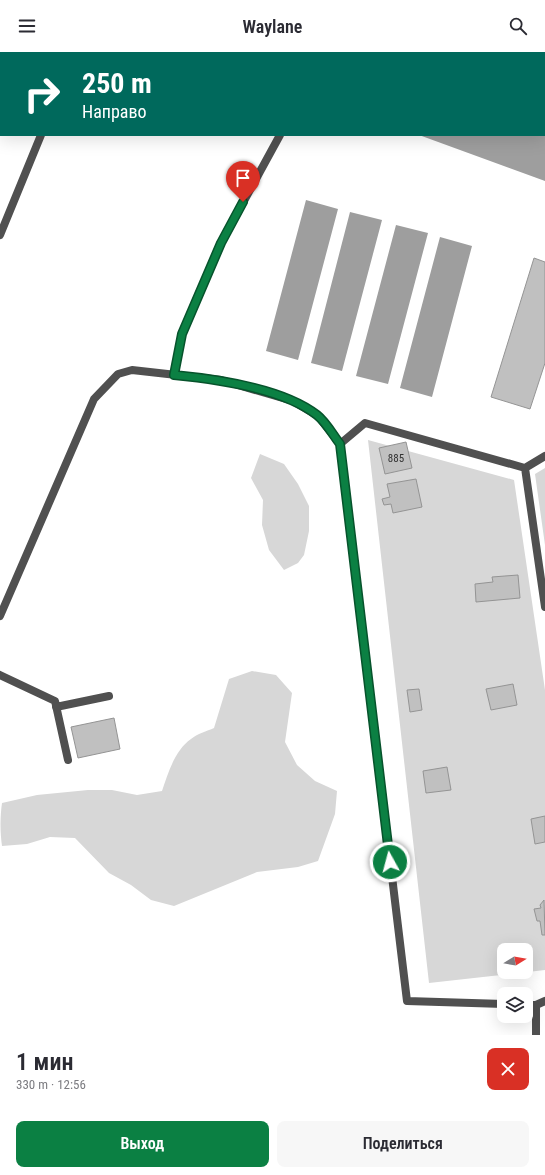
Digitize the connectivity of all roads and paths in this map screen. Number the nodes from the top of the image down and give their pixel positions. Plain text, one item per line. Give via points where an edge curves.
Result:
1 (41, 136) edge
2 (279, 136) edge
3 (0, 235) edge
4 (174, 375) junction
5 (340, 444) junction
6 (545, 456) edge
7 (525, 468) junction
8 (0, 593) edge
9 (9, 596) junction
10 (545, 607) edge
11 (0, 616) edge
12 (0, 675) edge
13 (109, 696) dead end
14 (56, 707) junction
15 (68, 760) dead end
16 (545, 1000) edge
17 (497, 1004) edge
18 (536, 1005) joint
19 (536, 1035) edge

1 - 3 street
2 - 4 street via 221,243 182,334
4 - 5 street via 221,380 293,401 318,416
4 - 9 street via 132,370 118,374 94,399
5 - 7 street via 365,423
5 - 17 street via 407,1001
6 - 7 street
7 - 10 street
8 - 9 street
9 - 11 street
12 - 14 street via 55,701
13 - 14 street
14 - 15 street
16 - 18 street
18 - 19 street

